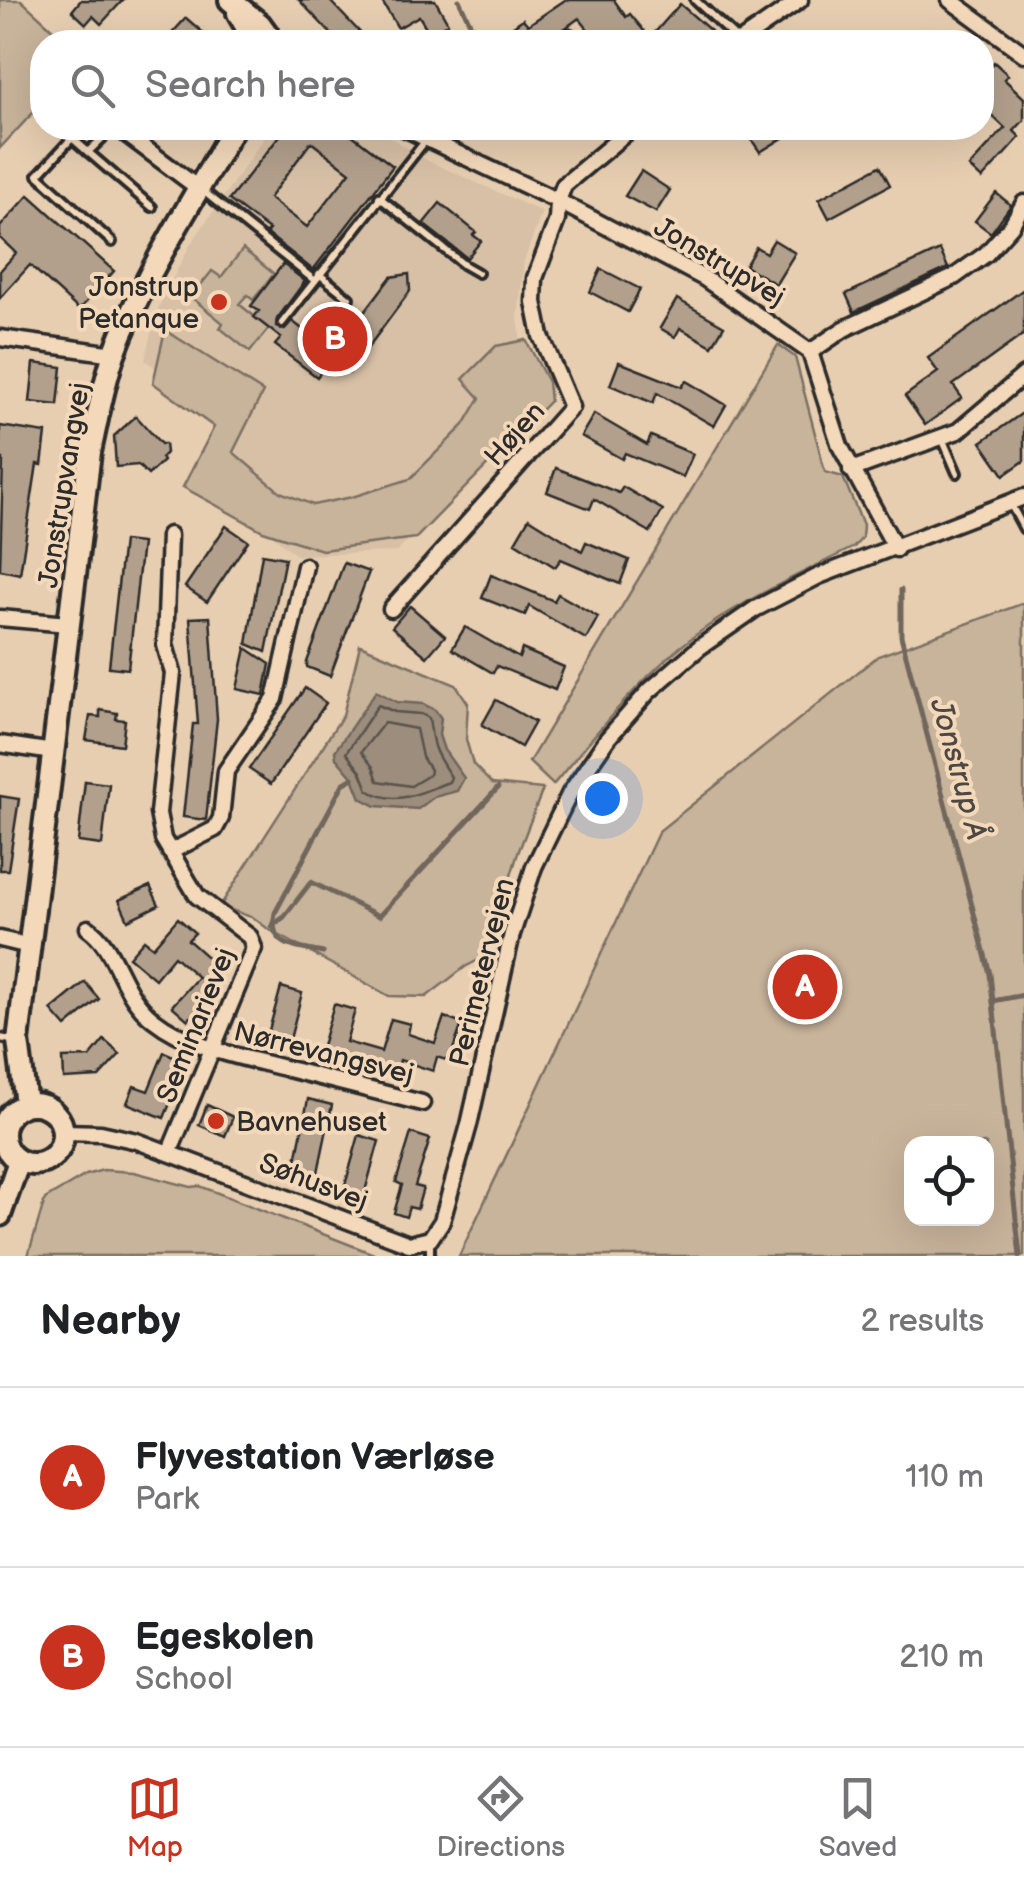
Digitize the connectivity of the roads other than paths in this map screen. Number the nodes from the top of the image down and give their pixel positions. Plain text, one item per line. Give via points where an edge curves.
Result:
1 (695, 0) edge
2 (800, 0) edge
3 (950, 0) edge
4 (233, 3) edge
5 (248, 30) edge
6 (264, 30) edge
7 (727, 30) edge
8 (757, 30) edge
9 (991, 30) edge
10 (994, 32) edge
11 (1024, 54) edge
12 (70, 140) edge
13 (74, 140) edge
14 (102, 140) edge
15 (132, 140) edge
16 (229, 140) edge
17 (426, 140) joint
18 (618, 140) edge
19 (88, 152) junction
20 (198, 188) junction
21 (379, 197) junction
22 (558, 201) junction
23 (1024, 204) edge
24 (152, 207) dead end
25 (112, 242) dead end
26 (478, 273) dead end
27 (317, 277) junction
28 (349, 298) dead end
29 (282, 324) dead end
30 (0, 338) edge
31 (810, 352) junction
32 (114, 354) junction
33 (1024, 375) edge
34 (942, 437) junction
35 (851, 470) junction
36 (956, 473) dead end
37 (1017, 501) edge
38 (1024, 529) edge
39 (169, 535) dead end
40 (896, 549) junction
41 (304, 566) dead end
42 (391, 610) dead end
43 (0, 618) edge
44 (68, 624) junction
45 (0, 744) edge
46 (53, 752) junction
47 (170, 852) junction
48 (88, 928) dead end
49 (0, 939) edge
50 (29, 946) junction
51 (9, 1039) edge
52 (214, 1050) junction
53 (422, 1103) dead end
54 (26, 1104) junction
55 (64, 1132) junction
56 (170, 1151) junction
57 (18, 1161) junction
58 (0, 1215) edge
59 (430, 1239) junction
60 (430, 1256) edge

1 - 7 lane
2 - 8 street
3 - 9 street
4 - 5 street
4 - 6 street
10 - 11 street
12 - 25 lane via 38,174
13 - 19 lane
14 - 19 lane
15 - 20 street
16 - 20 street, Jonstrupvangvej
17 - 21 lane
17 - 22 street, Jonstrupvej
18 - 22 street via 564,186
19 - 24 lane
20 - 27 lane
20 - 32 street, Jonstrupvangvej
21 - 26 lane
21 - 27 lane
22 - 31 street, Jonstrupvej via 704,278
22 - 42 street, Højen via 534,302 571,407
23 - 31 street via 986,254 954,277
27 - 28 lane
27 - 29 lane
30 - 32 street
31 - 35 street
32 - 44 street, Jonstrupvangvej via 90,452
33 - 34 street
34 - 35 street
34 - 36 lane
35 - 40 street
37 - 38 lane
37 - 40 street, Perimetervejen
39 - 47 street, Seminarievej via 165,645 173,673 158,813
40 - 59 street, Perimetervejen via 819,576 700,647 649,691 570,793 512,934 468,1125 442,1221
41 - 47 street via 275,699 226,771 221,818
43 - 44 street
44 - 46 street, Jonstrupvangvej
45 - 46 street
46 - 50 street, Jonstrupvangvej
47 - 52 street, Seminarievej via 196,896 254,942
48 - 52 street, Nørrevangsvej via 103,938 140,1006
49 - 50 street
50 - 51 street, Jonstrupvangvej
51 - 54 street, Jonstrupvangvej
52 - 53 street, Nørrevangsvej
52 - 56 street, Seminarievej
54 - 55 street via 52,1110
54 - 57 street via 7,1118 3,1134
55 - 56 street, Søhusvej
55 - 57 street via 50,1160
56 - 59 street, Søhusvej via 409,1244
57 - 58 street
59 - 60 lane

